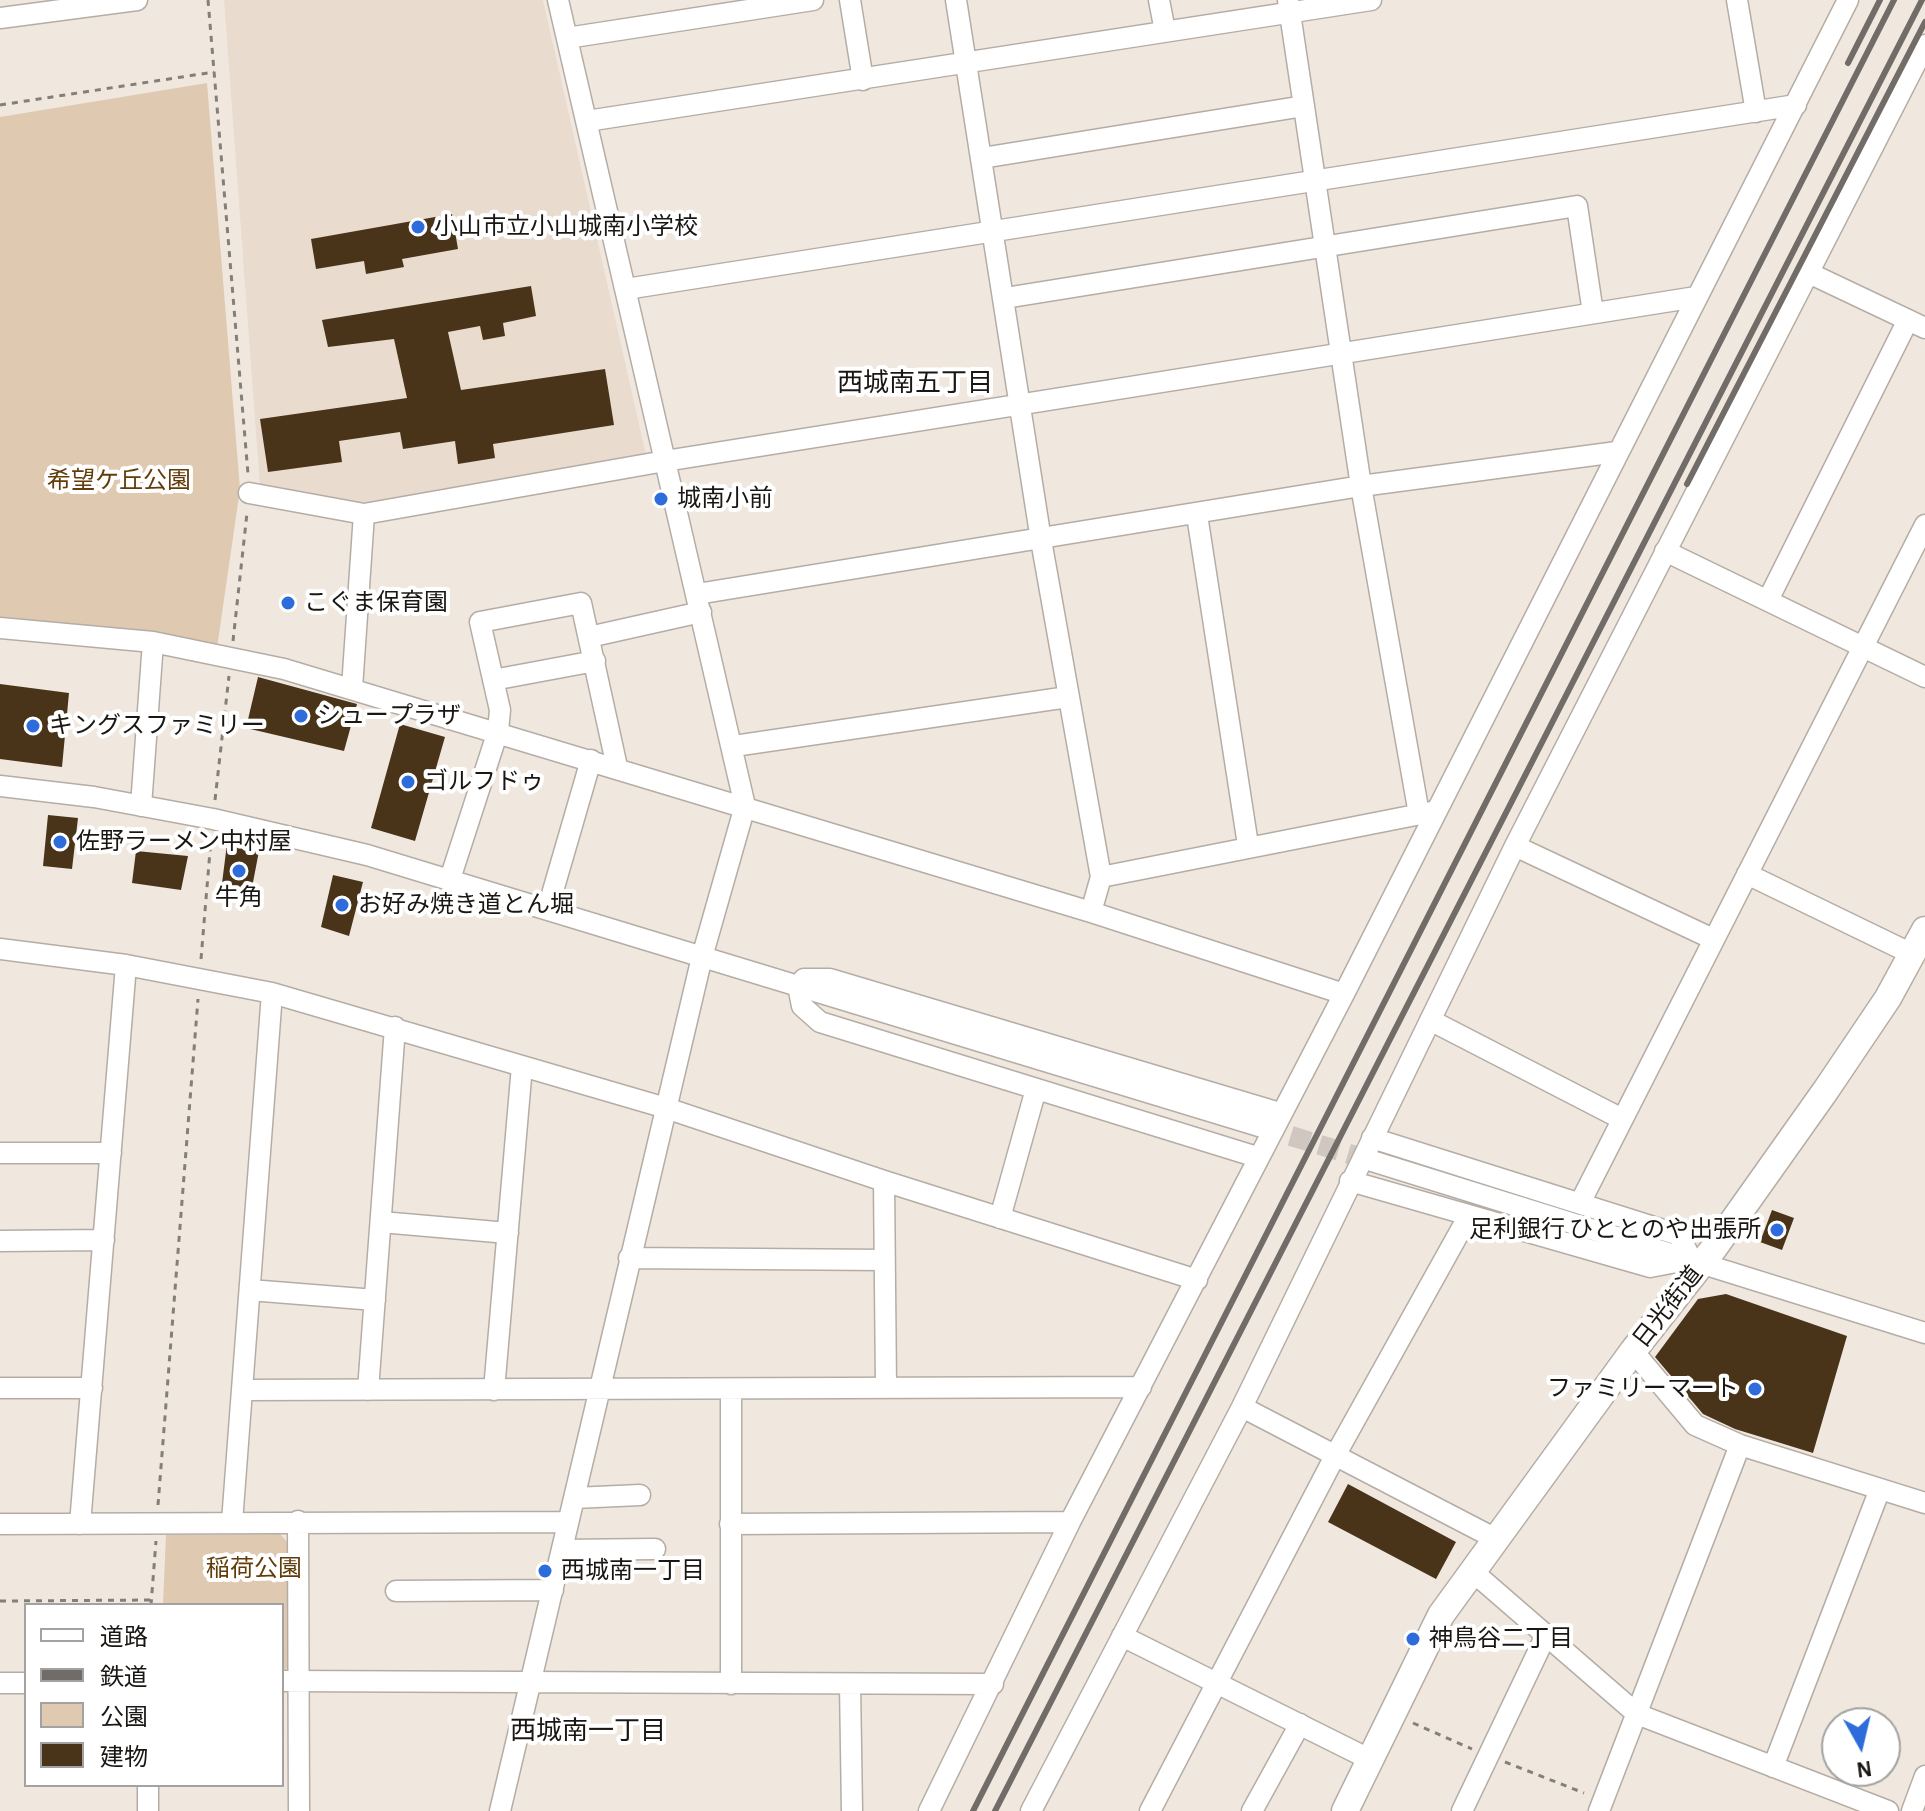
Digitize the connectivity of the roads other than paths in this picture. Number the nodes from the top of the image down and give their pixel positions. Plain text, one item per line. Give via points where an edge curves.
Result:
1 (558, 0) edge
2 (813, 0) edge
3 (850, 0) edge
4 (956, 0) edge
5 (1159, 0) edge
6 (1371, 0) edge
7 (1737, 0) edge
8 (1848, 0) edge
9 (128, 1) edge
10 (1290, 7) edge
11 (0, 18) edge
12 (1165, 31) junction
13 (567, 38) junction
14 (1923, 55) edge
15 (967, 63) junction
16 (863, 80) junction
17 (1796, 105) junction
18 (1304, 106) junction
19 (1756, 112) junction
20 (587, 121) junction
21 (982, 158) junction
22 (1314, 179) junction
23 (994, 230) junction
24 (1325, 249) junction
25 (1809, 273) junction
26 (626, 289) junction
27 (1696, 297) junction
28 (1005, 298) junction
29 (1593, 313) junction
30 (1916, 324) edge
31 (1342, 355) junction
32 (1021, 403) junction
33 (1617, 452) junction
34 (665, 461) junction
35 (1361, 486) junction
36 (249, 493) road end
37 (364, 514) junction
38 (1197, 515) junction
39 (1925, 525) edge
40 (1041, 540) junction
41 (1665, 551) junction
42 (1768, 600) junction
43 (699, 603) junction
44 (0, 628) edge
45 (589, 637) junction
46 (153, 642) junction
47 (1864, 645) junction
48 (595, 661) junction
49 (1925, 677) edge
50 (493, 680) junction
51 (352, 688) junction
52 (1068, 697) junction
53 (498, 731) junction
54 (734, 746) junction
55 (591, 760) junction
56 (617, 767) junction
57 (0, 786) edge
58 (141, 806) junction
59 (745, 806) junction
60 (1428, 812) junction
61 (1248, 845) junction
62 (1515, 846) junction
63 (1747, 874) junction
64 (1101, 877) junction
65 (450, 879) junction
66 (548, 908) junction
67 (1091, 912) junction
68 (1925, 930) edge
69 (1713, 939) junction
70 (0, 949) edge
71 (1912, 954) junction
72 (702, 957) junction
73 (126, 965) junction
74 (798, 986) junction
75 (272, 993) junction
76 (1344, 994) junction
77 (1430, 1020) junction
78 (395, 1027) junction
79 (522, 1066) junction
80 (1036, 1089) junction
81 (666, 1108) junction
82 (1280, 1113) junction
83 (1622, 1119) junction
84 (1262, 1127) tunnel mouth
85 (1372, 1138) junction
86 (0, 1153) edge
87 (111, 1153) junction
88 (1257, 1157) junction
89 (1372, 1161) tunnel mouth
90 (884, 1181) junction
91 (1350, 1181) junction
92 (1580, 1203) junction
93 (1468, 1217) junction
94 (1000, 1218) junction
95 (381, 1222) junction
96 (508, 1233) junction
97 (104, 1240) junction
98 (0, 1241) edge
99 (629, 1258) junction
100 (884, 1260) junction
101 (1697, 1261) junction
102 (1197, 1280) junction
103 (250, 1290) junction
104 (375, 1300) junction
105 (1925, 1333) edge
106 (1633, 1351) junction
107 (1141, 1387) junction
108 (0, 1388) edge
109 (92, 1388) junction
110 (886, 1388) junction
111 (600, 1389) junction
112 (731, 1389) junction
113 (243, 1390) junction
114 (368, 1390) junction
115 (494, 1390) junction
116 (1242, 1407) junction
117 (1740, 1445) junction
118 (1336, 1454) junction
119 (1880, 1489) junction
120 (640, 1495) dead end
121 (574, 1498) junction
122 (1925, 1503) edge
123 (298, 1521) junction
124 (232, 1522) junction
125 (568, 1522) junction
126 (1070, 1522) junction
127 (0, 1524) edge
128 (80, 1524) junction
129 (730, 1524) junction
130 (1496, 1539) junction
131 (655, 1549) dead end
132 (562, 1550) junction
133 (1472, 1571) junction
134 (553, 1590) junction
135 (396, 1591) dead end
136 (1546, 1635) junction
137 (1122, 1636) junction
138 (533, 1679) junction
139 (290, 1681) edge
140 (1216, 1682) junction
141 (0, 1683) edge
142 (24, 1683) edge
143 (731, 1684) junction
144 (850, 1684) junction
145 (993, 1684) junction
146 (1637, 1714) junction
147 (1300, 1724) junction
148 (1369, 1759) junction
149 (1773, 1767) junction
150 (1925, 1776) edge
151 (148, 1787) edge
152 (1601, 1806) edge
153 (148, 1811) edge
154 (299, 1811) edge
155 (500, 1811) edge
156 (852, 1811) edge
157 (929, 1811) edge
158 (1031, 1811) edge
159 (1150, 1811) edge
160 (1252, 1811) edge
161 (1345, 1811) edge
162 (1462, 1811) edge
163 (1888, 1811) edge
164 (1912, 1811) edge

1 - 13 street
2 - 13 street
3 - 16 street
4 - 15 street
5 - 12 street
6 - 10 street
7 - 19 street
8 - 17 street
9 - 11 street
10 - 12 street
10 - 18 street
12 - 15 street
13 - 20 street
14 - 25 street
15 - 16 street
15 - 21 street
16 - 20 street
17 - 19 street
17 - 27 street
18 - 21 street
18 - 22 street
19 - 22 street
20 - 26 street
21 - 23 street
22 - 23 street
22 - 24 street
23 - 26 street
23 - 28 street
24 - 28 street
24 - 29 street via 1577,206
24 - 31 street
25 - 30 street
25 - 41 street
26 - 34 street
27 - 29 street
27 - 33 street
28 - 32 street
29 - 31 street
30 - 42 street
31 - 32 street
31 - 35 street
32 - 34 street
32 - 40 street
33 - 35 street
33 - 60 street
34 - 37 street
34 - 43 street
35 - 38 street
35 - 60 street
36 - 37 street
37 - 51 street
38 - 40 street
38 - 61 street
39 - 47 street
40 - 43 street
40 - 52 street
41 - 42 street
41 - 62 street
42 - 47 street
43 - 45 street
43 - 54 street
44 - 46 street
45 - 48 street
45 - 50 street via 581,603 480,622
46 - 51 street
46 - 58 street
47 - 49 street
47 - 63 street
48 - 50 street
48 - 56 street
50 - 53 street via 500,710
51 - 53 street
52 - 54 street
52 - 64 street
53 - 55 street
53 - 65 street
54 - 59 street
55 - 56 street
55 - 66 street
56 - 59 street
57 - 58 street
58 - 65 street via 367,855
59 - 67 street
59 - 72 street
60 - 61 street
60 - 76 street
61 - 64 street
62 - 69 street
62 - 77 street
63 - 69 street
63 - 71 street
64 - 67 street
65 - 66 street
66 - 72 street
67 - 76 street
68 - 71 main road, 日光街道
69 - 83 street
70 - 73 street
71 - 101 main road, 日光街道 via 1859,1043
72 - 74 street
72 - 81 street
73 - 75 street
73 - 87 street
74 - 80 street via 802,1006 820,1022
74 - 82 street via 804,979 830,979
74 - 84 street
75 - 78 street
75 - 103 street
76 - 82 street
77 - 83 street
77 - 85 street
78 - 79 street
78 - 95 street
79 - 81 street
79 - 96 street
80 - 88 street
80 - 94 street
81 - 90 street
81 - 99 street
82 - 88 street
83 - 92 street
85 - 91 street
85 - 92 street
86 - 87 street
87 - 97 street
88 - 102 street
89 - 101 street
90 - 94 street
90 - 100 street
91 - 93 street
91 - 116 street
92 - 101 street via 1679,1235
93 - 101 street via 1650,1267
93 - 118 street
94 - 102 street
95 - 96 street
95 - 104 street
96 - 115 street
97 - 98 street
97 - 109 street
99 - 100 street
99 - 111 street
100 - 110 street
101 - 105 street
101 - 106 main road, 日光街道
102 - 107 street
103 - 104 street
103 - 113 street
104 - 114 street
106 - 117 street via 1695,1425
106 - 130 main road, 日光街道
107 - 110 street
107 - 126 street
108 - 109 street
109 - 128 street
110 - 112 street
111 - 112 street
111 - 115 street
111 - 121 street
112 - 129 street
113 - 114 street
113 - 124 street
114 - 115 street
116 - 118 street
116 - 137 street
117 - 119 street
117 - 146 street
118 - 130 street
118 - 140 street
119 - 122 street
119 - 149 street
120 - 121 street
121 - 125 street
123 - 124 street
123 - 125 street
123 - 139 street
124 - 128 street
125 - 132 street
126 - 129 street
126 - 145 street
127 - 128 street
129 - 143 street
130 - 133 main road, 日光街道
131 - 132 street
132 - 134 street
133 - 136 street
133 - 148 main road, 日光街道 via 1441,1615
134 - 135 street
134 - 138 street
136 - 146 street
136 - 162 street
137 - 140 street
137 - 158 street
138 - 139 street
138 - 143 street
138 - 155 street
139 - 154 street
140 - 147 street
140 - 159 street
141 - 142 street
143 - 144 street
144 - 145 street
144 - 156 street
145 - 157 street
146 - 149 street
146 - 152 street
147 - 148 street
147 - 160 street
148 - 161 main road, 日光街道
149 - 163 street
150 - 164 street
151 - 153 street

